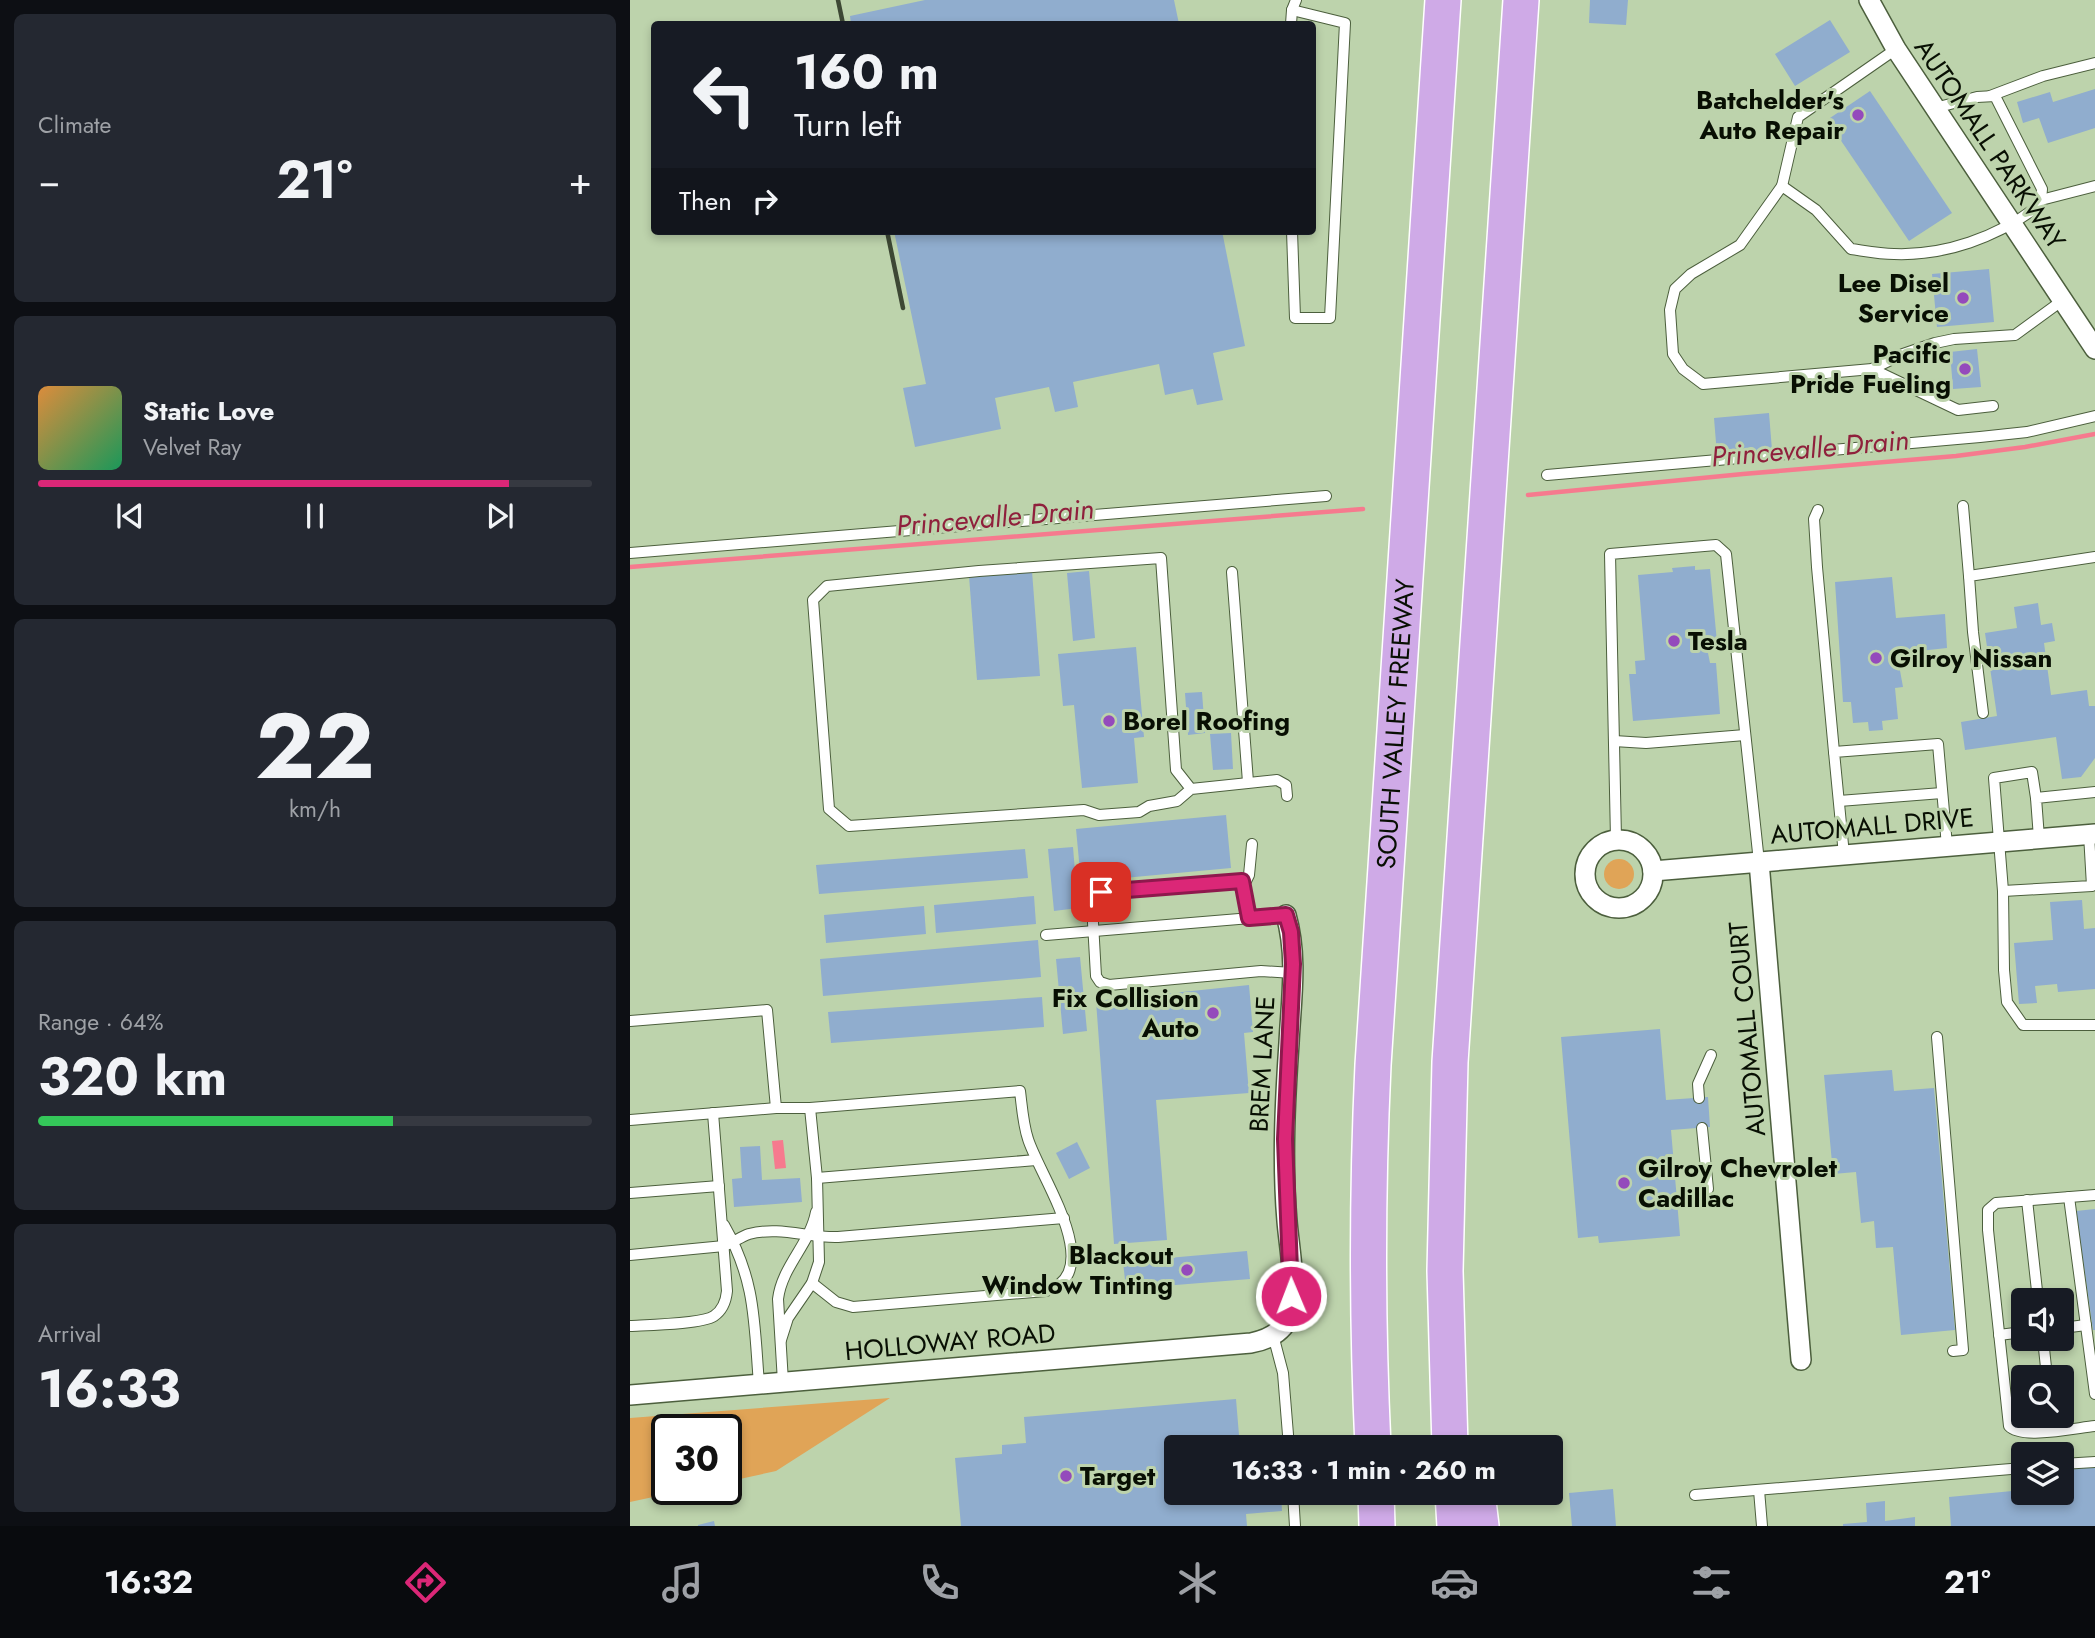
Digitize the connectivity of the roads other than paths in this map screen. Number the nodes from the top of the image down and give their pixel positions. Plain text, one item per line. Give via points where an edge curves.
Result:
1 (1443, 0) edge
2 (1521, 0) edge
3 (1870, 0) edge
4 (1294, 5) edge
5 (1896, 49) junction
6 (2095, 63) edge
7 (1990, 96) junction
8 (1935, 108) junction
9 (1782, 186) junction
10 (2095, 186) edge
11 (2041, 200) junction
12 (2011, 222) junction
13 (1292, 235) edge
14 (2063, 300) junction
15 (2092, 339) edge
16 (1872, 369) junction
17 (1993, 406) dead end
18 (2095, 416) edge
19 (1547, 475) dead end
20 (1326, 496) dead end
21 (1963, 506) dead end
22 (1818, 510) dead end
23 (630, 553) edge
24 (2095, 557) edge
25 (1232, 572) dead end
26 (1969, 576) junction
27 (1983, 713) dead end
28 (1745, 735) junction
29 (1614, 741) junction
30 (1834, 752) junction
31 (1248, 782) junction
32 (1191, 789) junction
33 (2095, 792) edge
34 (1942, 793) junction
35 (1287, 796) dead end
36 (2036, 798) junction
37 (1839, 801) junction
38 (2092, 834) edge
39 (2039, 838) junction
40 (1616, 839) junction
41 (1998, 842) junction
42 (1252, 844) dead end
43 (1947, 846) junction
44 (1844, 855) junction
45 (1759, 862) junction
46 (1653, 871) junction
47 (1242, 881) junction
48 (2003, 891) junction
49 (1286, 915) joint
50 (1249, 918) junction
51 (1093, 931) junction
52 (1046, 935) dead end
53 (1293, 973) junction
54 (630, 1021) edge
55 (2095, 1025) edge
56 (1937, 1037) dead end
57 (1711, 1055) dead end
58 (1699, 1098) dead end
59 (776, 1108) junction
60 (810, 1108) junction
61 (713, 1113) junction
62 (630, 1120) edge
63 (1702, 1128) dead end
64 (1036, 1160) junction
65 (817, 1178) junction
66 (719, 1186) junction
67 (1708, 1189) dead end
68 (630, 1194) edge
69 (2095, 1195) edge
70 (2069, 1197) junction
71 (2027, 1200) junction
72 (818, 1201) junction
73 (1445, 1201) junction
74 (1064, 1218) junction
75 (808, 1237) junction
76 (820, 1237) junction
77 (729, 1245) junction
78 (630, 1255) edge
79 (812, 1283) junction
80 (2037, 1288) edge
81 (2086, 1325) junction
82 (630, 1326) edge
83 (2074, 1326) edge
84 (2011, 1334) edge
85 (1273, 1335) junction
86 (1999, 1335) junction
87 (781, 1340) junction
88 (1953, 1351) dead end
89 (1801, 1360) dead end
90 (783, 1382) junction
91 (759, 1384) junction
92 (2095, 1394) edge
93 (630, 1395) edge
94 (2095, 1426) edge
95 (2054, 1430) joint
96 (1288, 1435) edge
97 (1372, 1435) edge
98 (1450, 1435) edge
99 (1470, 1435) edge
100 (2095, 1462) edge
101 (2074, 1463) edge
102 (2011, 1469) edge
103 (1759, 1490) junction
104 (1695, 1495) dead end
105 (1294, 1505) edge
106 (1454, 1505) edge
107 (1478, 1505) edge
108 (1295, 1526) edge
109 (1455, 1526) edge
110 (1481, 1526) edge
111 (1762, 1526) edge

1 - 97 highway, SOUTH VALLEY FREEWAY via 1373,1065 1368,1203
2 - 73 highway via 1454,991
3 - 5 street, AUTOMALL PARKWAY
4 - 13 lane via 1345,23 1331,318 1295,318
5 - 8 street, AUTOMALL PARKWAY
5 - 9 lane via 1798,117
6 - 7 lane
7 - 8 lane
7 - 11 lane via 2001,105 2042,189
8 - 12 street, AUTOMALL PARKWAY
9 - 12 lane via 1816,211 1851,249 1895,254 1948,250
9 - 16 lane via 1740,245 1675,289 1670,310 1673,354 1683,369 1703,384
10 - 11 lane
11 - 12 lane
12 - 14 street, AUTOMALL PARKWAY
14 - 15 street, AUTOMALL PARKWAY
14 - 16 lane via 2015,335 1935,343
16 - 17 lane via 1958,410
18 - 19 lane via 1980,438
20 - 23 lane
21 - 26 lane
22 - 30 lane via 1814,519
24 - 26 lane
25 - 31 lane
26 - 27 lane
28 - 29 lane
28 - 29 lane via 1726,554 1716,545 1610,554
28 - 45 lane
29 - 40 lane
30 - 34 lane via 1938,744
30 - 37 lane
31 - 32 lane
31 - 35 lane via 1277,780 1286,785
32 - 32 lane via 1177,801 1139,812 1099,816 1084,810 849,826 829,810 813,600 827,586 1161,558 1176,770
33 - 36 lane
34 - 37 lane
34 - 43 lane
36 - 39 lane
36 - 41 lane via 2032,772 1994,778
37 - 44 lane
38 - 39 street, AUTOMALL DRIVE
38 - 48 lane via 2092,886
39 - 41 street, AUTOMALL DRIVE
40 - 46 street via 1642,848
40 - 46 street via 1598,846 1587,860 1585,879 1596,899 1615,908 1634,904 1649,891
41 - 43 street, AUTOMALL DRIVE
41 - 48 lane
42 - 47 lane via 1250,875
43 - 44 street, AUTOMALL DRIVE
44 - 45 street, AUTOMALL DRIVE
45 - 46 street, AUTOMALL DRIVE
45 - 89 street, AUTOMALL COURT
47 - 50 lane
47 - 51 lane via 1101,892 1092,905
48 - 55 lane via 2007,1002 2022,1025
49 - 50 lane
49 - 53 street, BREM LANE
50 - 51 lane
51 - 52 lane
51 - 53 lane via 1096,976 1108,985 1261,971
53 - 85 street, BREM LANE via 1285,1139 1291,1308 1282,1328
54 - 59 lane via 767,1010
56 - 88 lane via 1963,1350
57 - 58 lane via 1698,1084
59 - 60 lane
59 - 61 lane
60 - 64 lane via 1020,1091
60 - 65 lane
61 - 62 lane
61 - 66 lane
63 - 67 lane
64 - 65 lane
64 - 74 lane
65 - 72 lane
66 - 68 lane
66 - 77 lane
69 - 70 lane
70 - 71 lane
70 - 81 lane
71 - 80 lane
71 - 86 lane via 1996,1203 1988,1210
72 - 75 lane
72 - 76 lane
73 - 98 highway
73 - 99 highway
74 - 76 lane
74 - 79 lane via 1071,1268 1064,1282 1046,1291 853,1307 836,1302
75 - 76 lane
75 - 77 lane via 775,1231 745,1236
75 - 87 lane via 779,1288
76 - 79 lane
77 - 78 lane
77 - 82 lane via 726,1300 714,1316
77 - 91 lane via 742,1259 752,1297
79 - 87 lane via 788,1318
81 - 83 lane
81 - 92 lane
84 - 86 lane
85 - 90 street, HOLLOWAY ROAD via 1251,1343
85 - 96 lane via 1283,1374
86 - 95 lane via 2009,1426 2028,1433
87 - 90 lane
90 - 91 street, HOLLOWAY ROAD
91 - 93 street, HOLLOWAY ROAD
94 - 95 lane
100 - 101 lane
102 - 103 lane
103 - 104 lane
103 - 111 lane
105 - 108 lane
106 - 109 highway
107 - 110 highway

